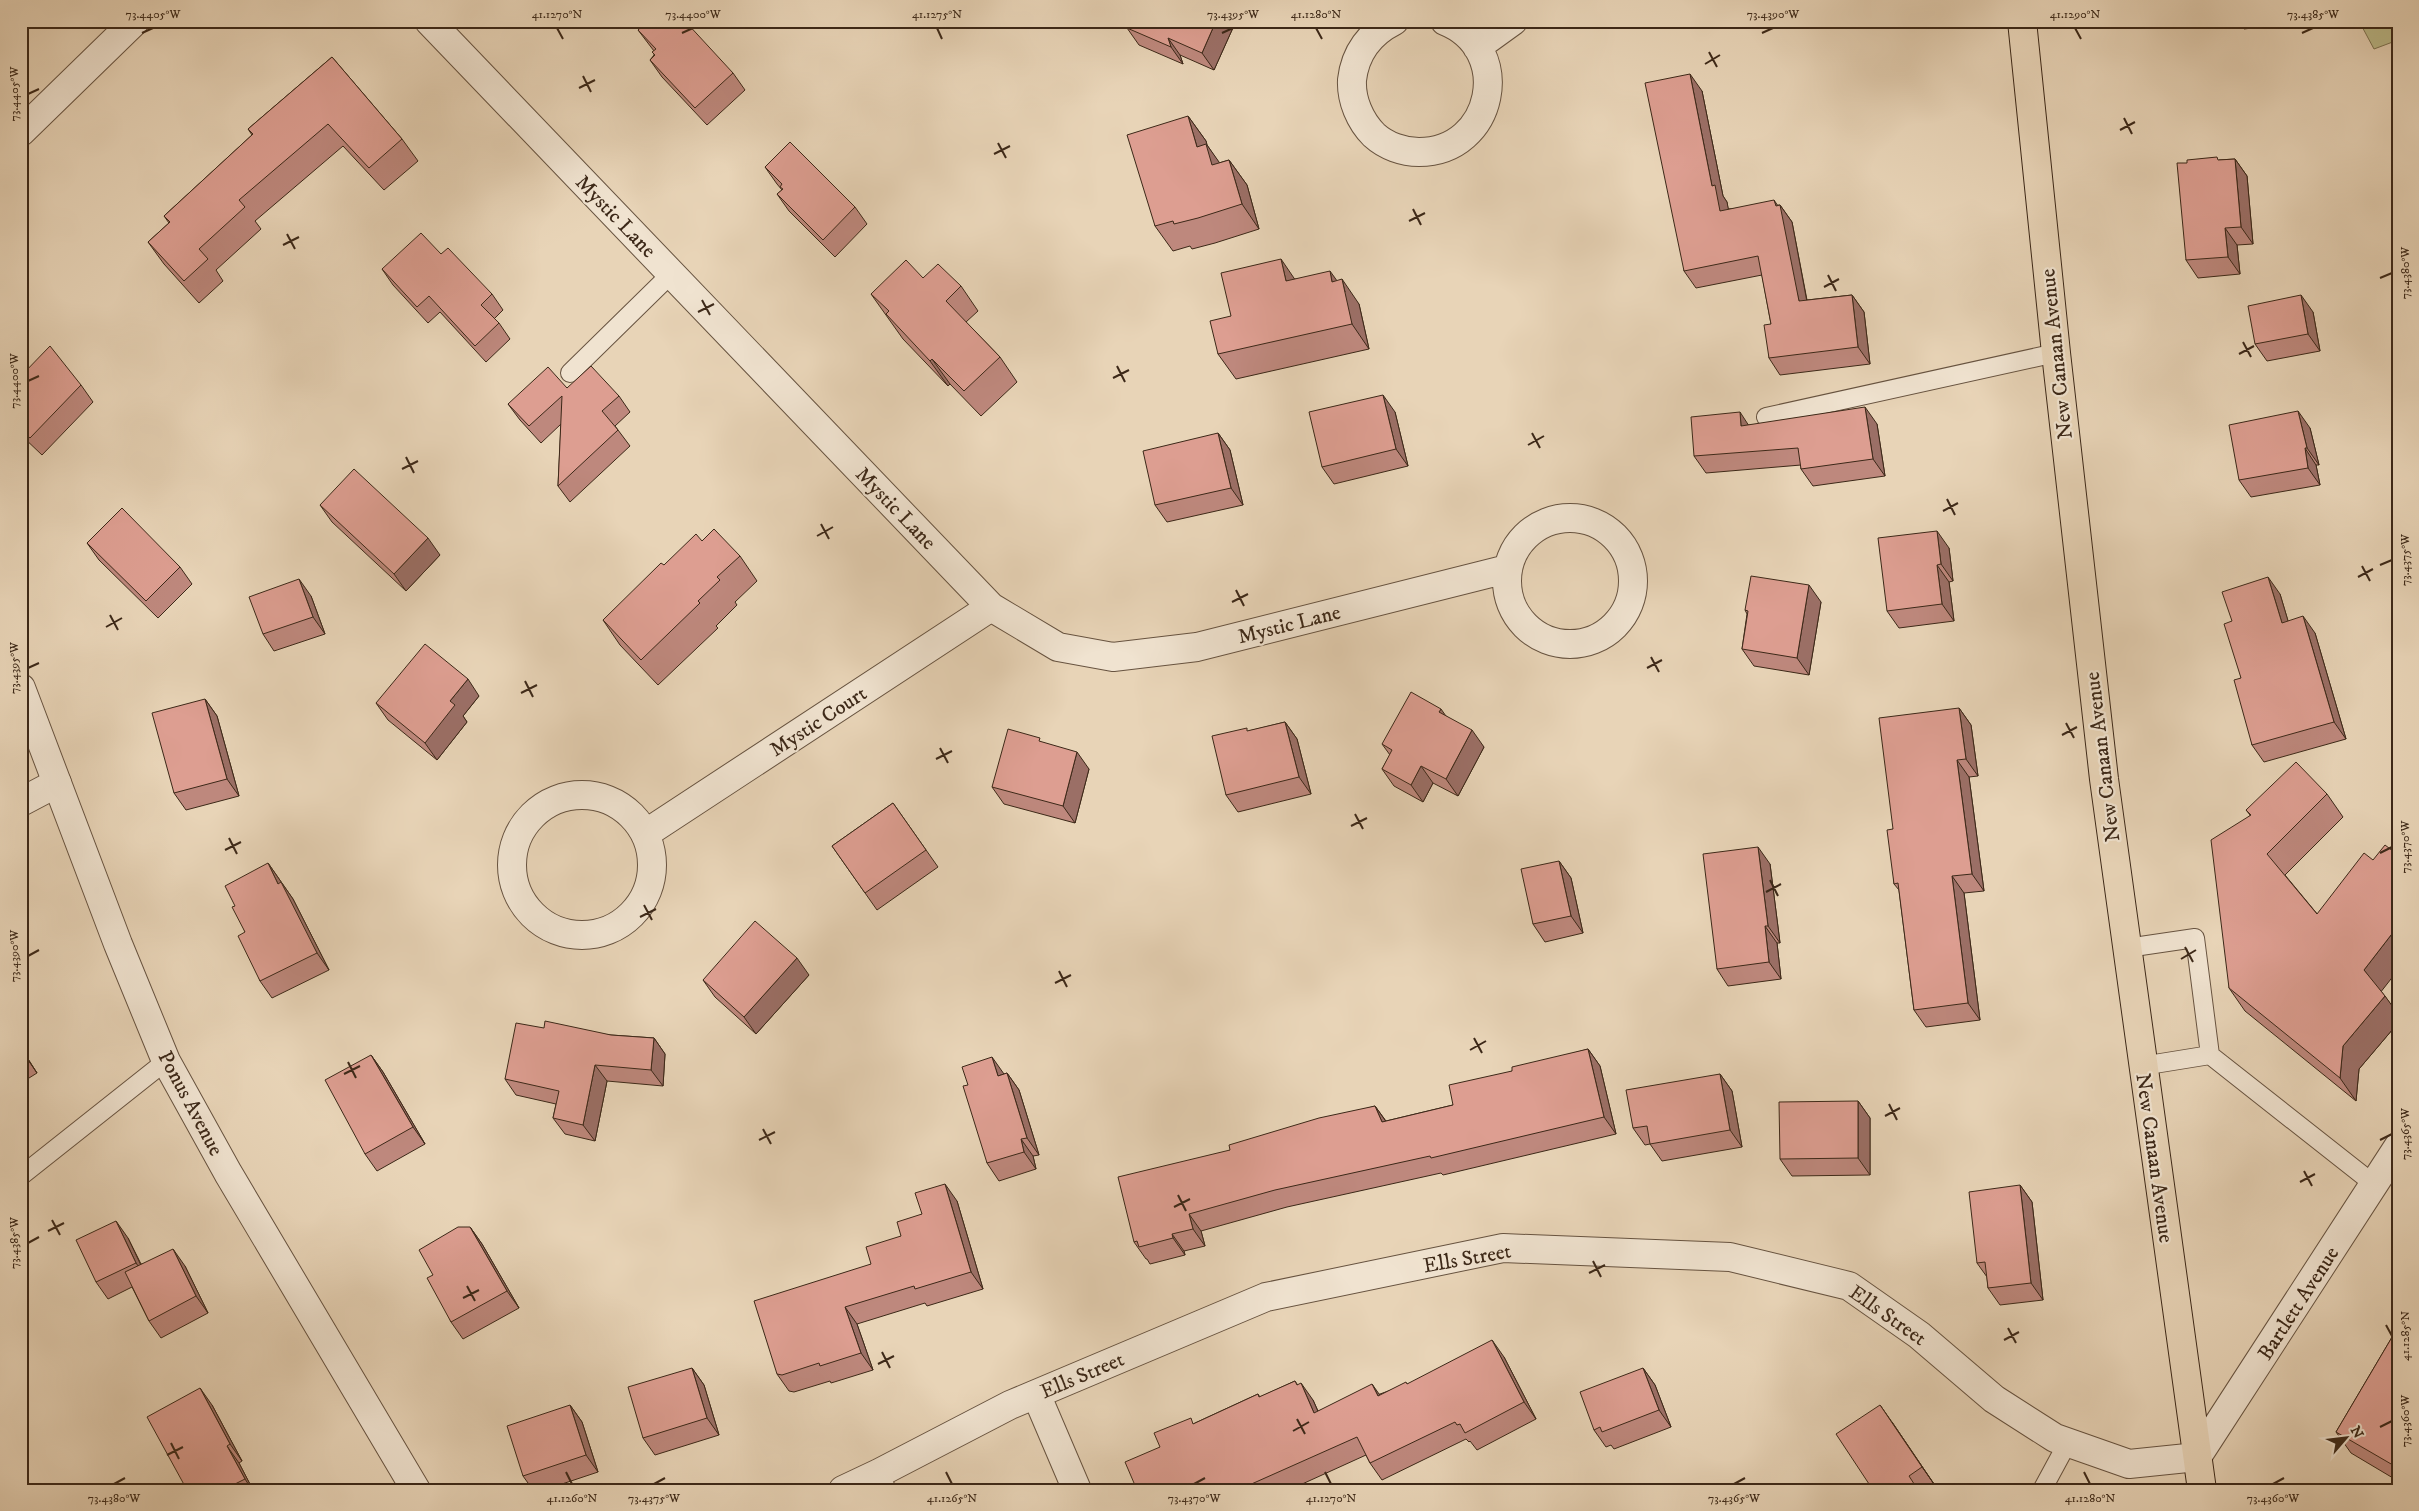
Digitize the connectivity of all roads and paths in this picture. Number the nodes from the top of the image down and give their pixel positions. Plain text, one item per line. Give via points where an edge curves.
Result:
1 (135, 21) edge
2 (428, 21) edge
3 (1445, 21) edge
4 (1512, 21) edge
5 (2022, 21) edge
6 (1388, 23) edge
7 (1477, 47) junction
8 (21, 132) edge
9 (672, 273) junction
10 (2056, 353) junction
11 (570, 373) dead end
12 (1766, 417) dead end
13 (1507, 570) junction
14 (991, 607) junction
15 (21, 688) edge
16 (57, 783) junction
17 (21, 802) edge
18 (645, 834) junction
19 (2127, 948) junction
20 (2210, 1055) junction
21 (166, 1061) junction
22 (2142, 1066) junction
23 (2398, 1147) edge
24 (21, 1176) edge
25 (2375, 1185) junction
26 (1036, 1394) junction
27 (2068, 1442) junction
28 (2197, 1457) junction
29 (883, 1482) edge
30 (416, 1490) edge
31 (843, 1490) edge
32 (1076, 1490) edge
33 (2042, 1490) edge
34 (2202, 1490) edge

1 - 8 street
2 - 9 street, Mystic Lane
3 - 7 street via 1462,31
4 - 7 street
5 - 10 main road, New Canaan Avenue
6 - 7 street via 1360,51 1354,72 1353,94 1360,115 1372,133 1405,151 1427,152 1448,147 1461,140 1476,124 1486,104 1488,82 1484,60
9 - 11 lane
9 - 14 street, Mystic Lane
10 - 12 lane
10 - 19 main road, New Canaan Avenue via 2104,779
13 - 13 street via 1515,549 1529,532 1548,521 1570,517 1591,521 1610,532 1620,543 1632,570 1632,592 1625,612 1610,629 1592,640 1562,643 1548,640 1529,629 1515,612 1508,592
13 - 14 street, Mystic Lane via 1197,647 1113,657 1058,647
14 - 18 street, Mystic Court
15 - 16 street, Ponus Avenue
16 - 17 street
16 - 21 street, Ponus Avenue
18 - 18 street via 632,815 612,802 591,795 568,796 546,804 528,819 517,839 512,861 515,885 525,906 541,922 562,932 585,934 608,930 628,918 642,901 651,879 651,856
19 - 20 lane via 2195,938
19 - 22 main road, New Canaan Avenue
20 - 22 lane
20 - 25 lane
21 - 24 lane
21 - 30 street, Ponus Avenue via 228,1173
22 - 28 main road, New Canaan Avenue
23 - 25 street, Bartlett Avenue
25 - 28 street, Bartlett Avenue
26 - 27 street, Ells Street via 1266,1297 1503,1248 1720,1256 1848,1286 1919,1335 1994,1399 2055,1438
26 - 29 street, Ells Street via 1010,1405
26 - 32 street
27 - 28 street, Ells Street via 2129,1464
27 - 33 lane
28 - 34 main road, New Canaan Avenue
29 - 31 street, Ells Street

